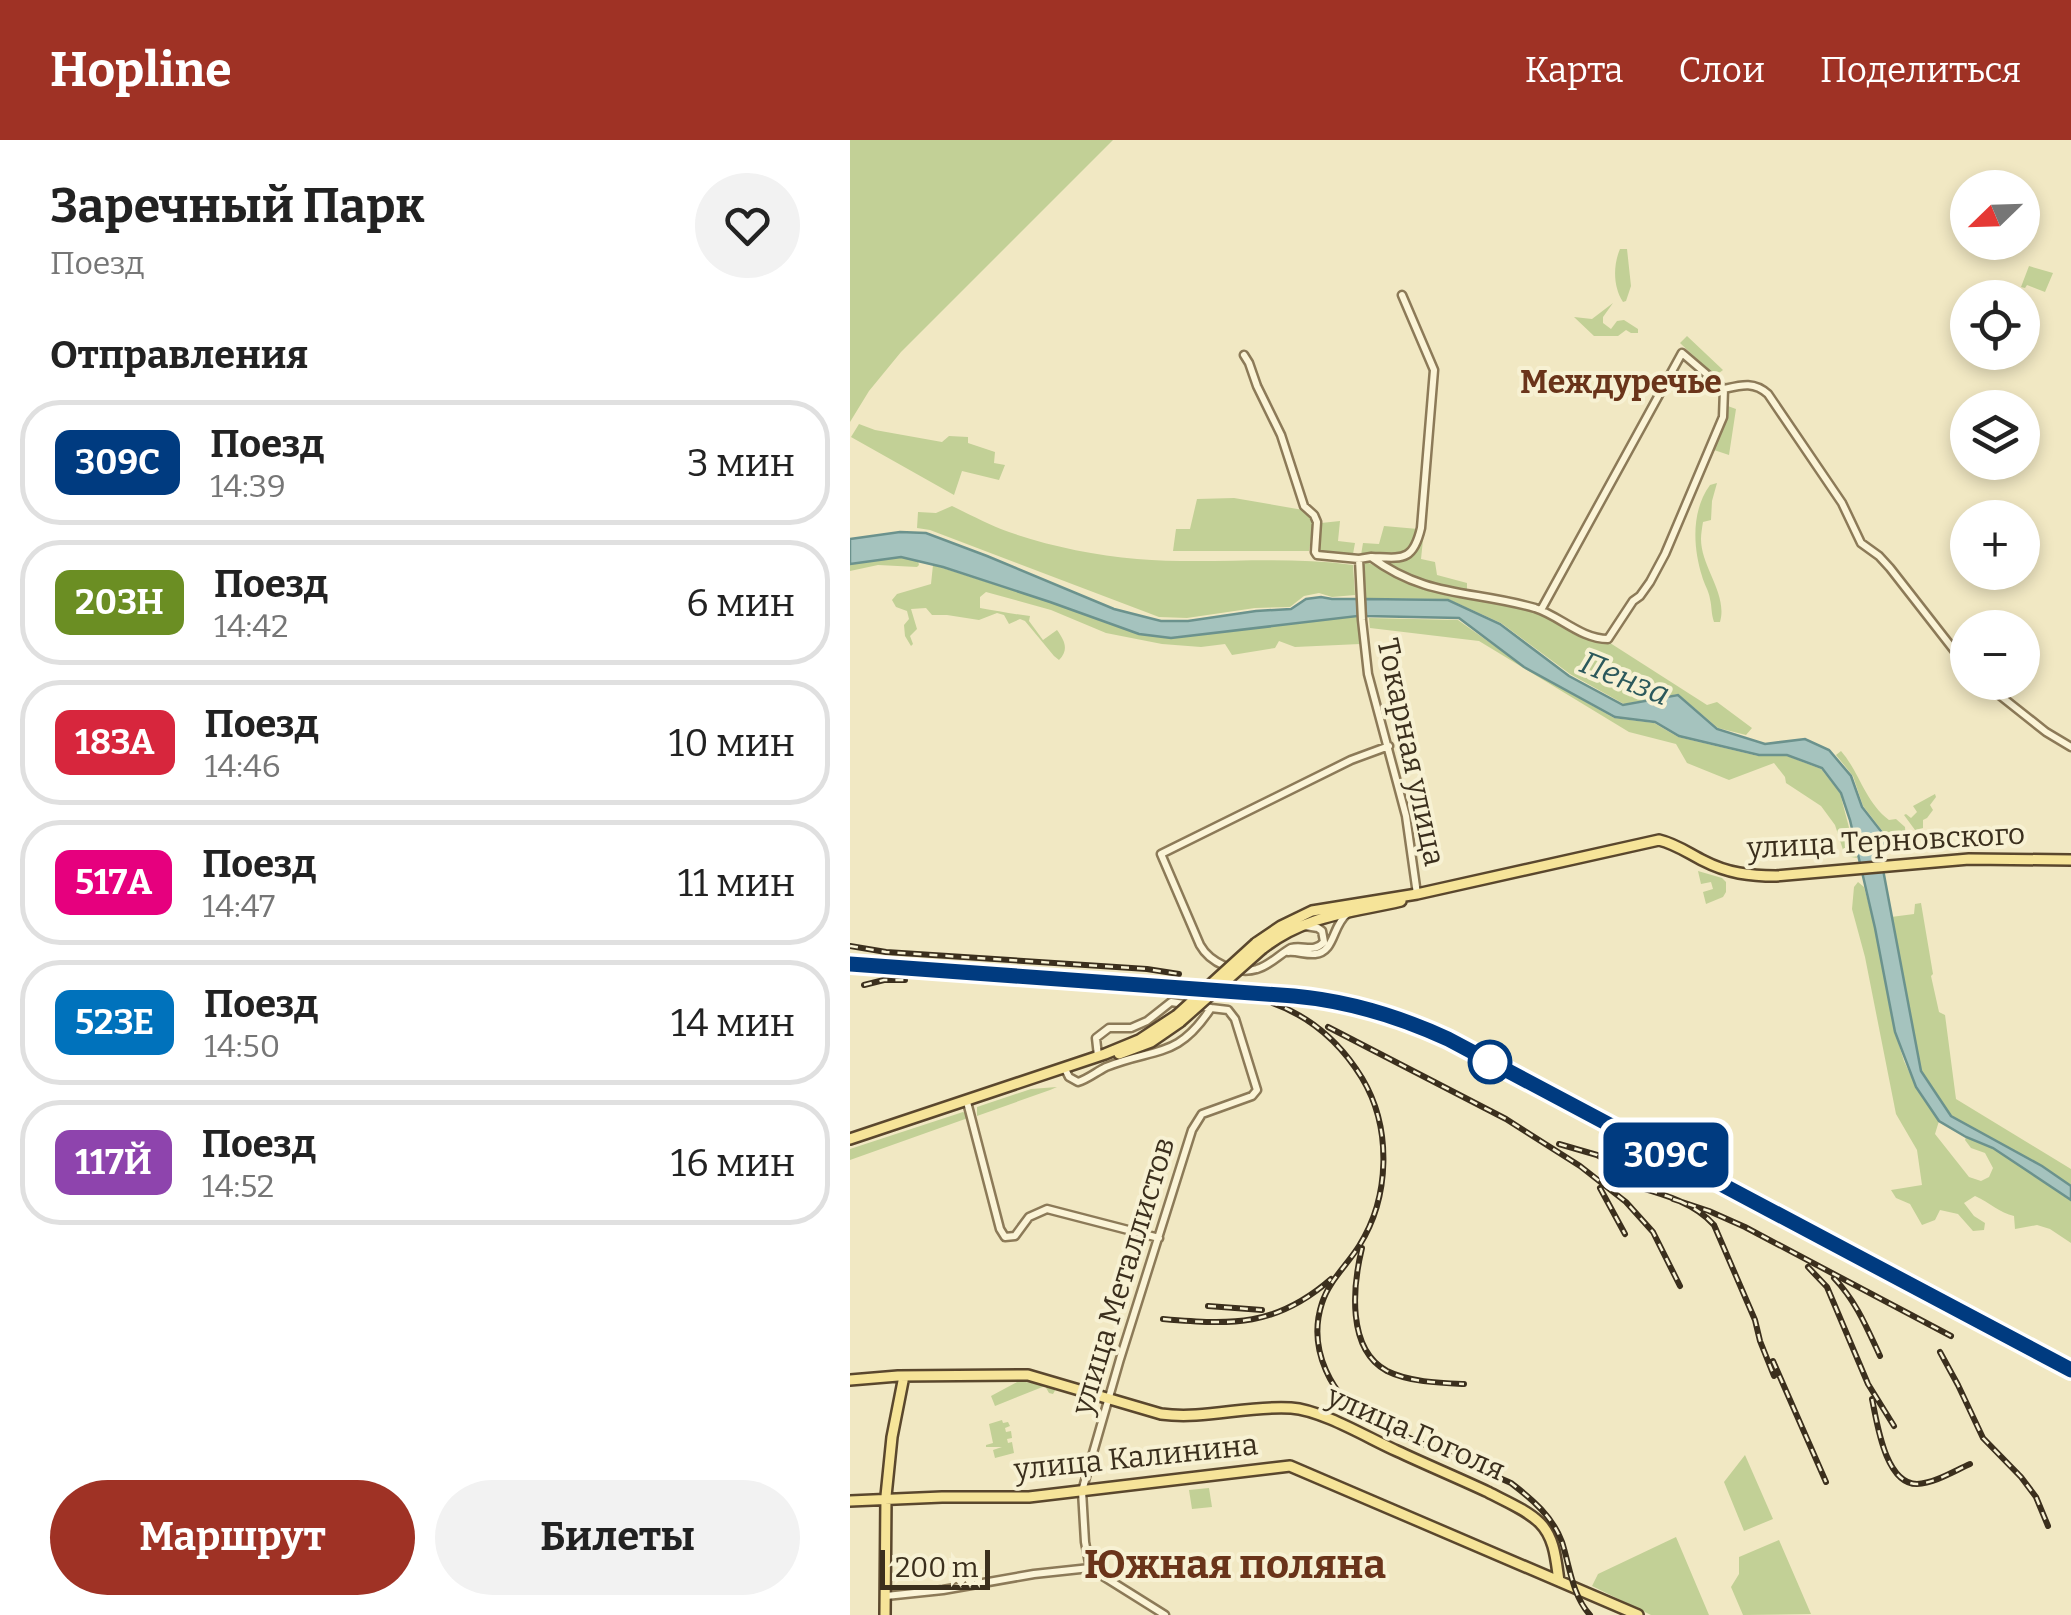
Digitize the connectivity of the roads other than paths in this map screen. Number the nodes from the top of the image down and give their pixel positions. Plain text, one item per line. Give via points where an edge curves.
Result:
1 (1402, 295) dead end
2 (1244, 355) dead end
3 (1724, 389) junction
4 (1370, 557) junction
5 (1359, 559) junction
6 (1540, 610) junction
7 (1950, 645) edge
8 (2006, 700) edge
9 (1389, 746) junction
10 (2071, 747) edge
11 (2071, 860) edge
12 (1417, 894) junction
13 (1351, 912) junction
14 (1298, 925) junction
15 (1259, 946) junction
16 (1282, 952) junction
17 (1212, 1008) junction
18 (1178, 1019) junction
19 (1098, 1056) junction
20 (1066, 1071) junction
21 (1016, 1085) junction
22 (967, 1102) junction
23 (850, 1140) edge
24 (1159, 1238) junction
25 (904, 1376) junction
26 (850, 1380) edge
27 (1108, 1399) junction
28 (1082, 1491) junction
29 (886, 1500) junction
30 (850, 1501) edge
31 (1090, 1568) junction
32 (1559, 1580) junction
33 (886, 1596) junction
34 (885, 1615) edge
35 (1165, 1615) edge
36 (1638, 1615) edge

1 - 4 street via 1434,370 1421,528 1410,554
2 - 5 street via 1304,506 1318,522 1315,552
3 - 6 street via 1682,353
3 - 6 street via 1722,417 1665,554 1608,638
3 - 7 street via 1748,384 1768,394 1842,503 1861,543 1890,568
4 - 5 street
4 - 6 street via 1425,586
5 - 9 street, Токарная улица via 1368,674
8 - 10 street
9 - 12 street, Токарная улица
9 - 16 street via 1161,854 1206,956 1255,970
11 - 12 main road, улица Терновского via 1969,859 1742,875 1659,840
12 - 13 main road
12 - 15 main road via 1312,911
13 - 14 main road
13 - 16 street via 1325,951
14 - 15 main road
14 - 16 street via 1318,928 1324,942
15 - 18 main road, bridge
17 - 19 street via 1171,1002 1138,1025 1109,1028 1096,1038
17 - 20 street via 1168,1050 1078,1082
17 - 24 street, улица Металлистов via 1232,1014 1256,1094 1197,1120
18 - 19 main road
18 - 20 main road via 1138,1048
19 - 21 main road
20 - 21 main road
21 - 22 main road
22 - 23 main road
22 - 24 street via 1003,1236 1011,1238 1047,1209
24 - 27 street, улица Металлистов
25 - 26 main road, улица Гоголя
25 - 27 main road, улица Гоголя via 1031,1376
25 - 29 main road
27 - 28 street, улица Металлистов
27 - 32 main road, улица Гоголя via 1177,1416 1294,1408 1324,1417 1542,1524 1556,1552
28 - 29 main road, улица Калинина
28 - 31 street, улица Металлистов
28 - 32 main road, улица Калинина via 1297,1467
29 - 30 main road, улица Калинина
29 - 33 main road
31 - 33 street
31 - 35 street
32 - 36 main road, улица Калинина
33 - 34 main road

